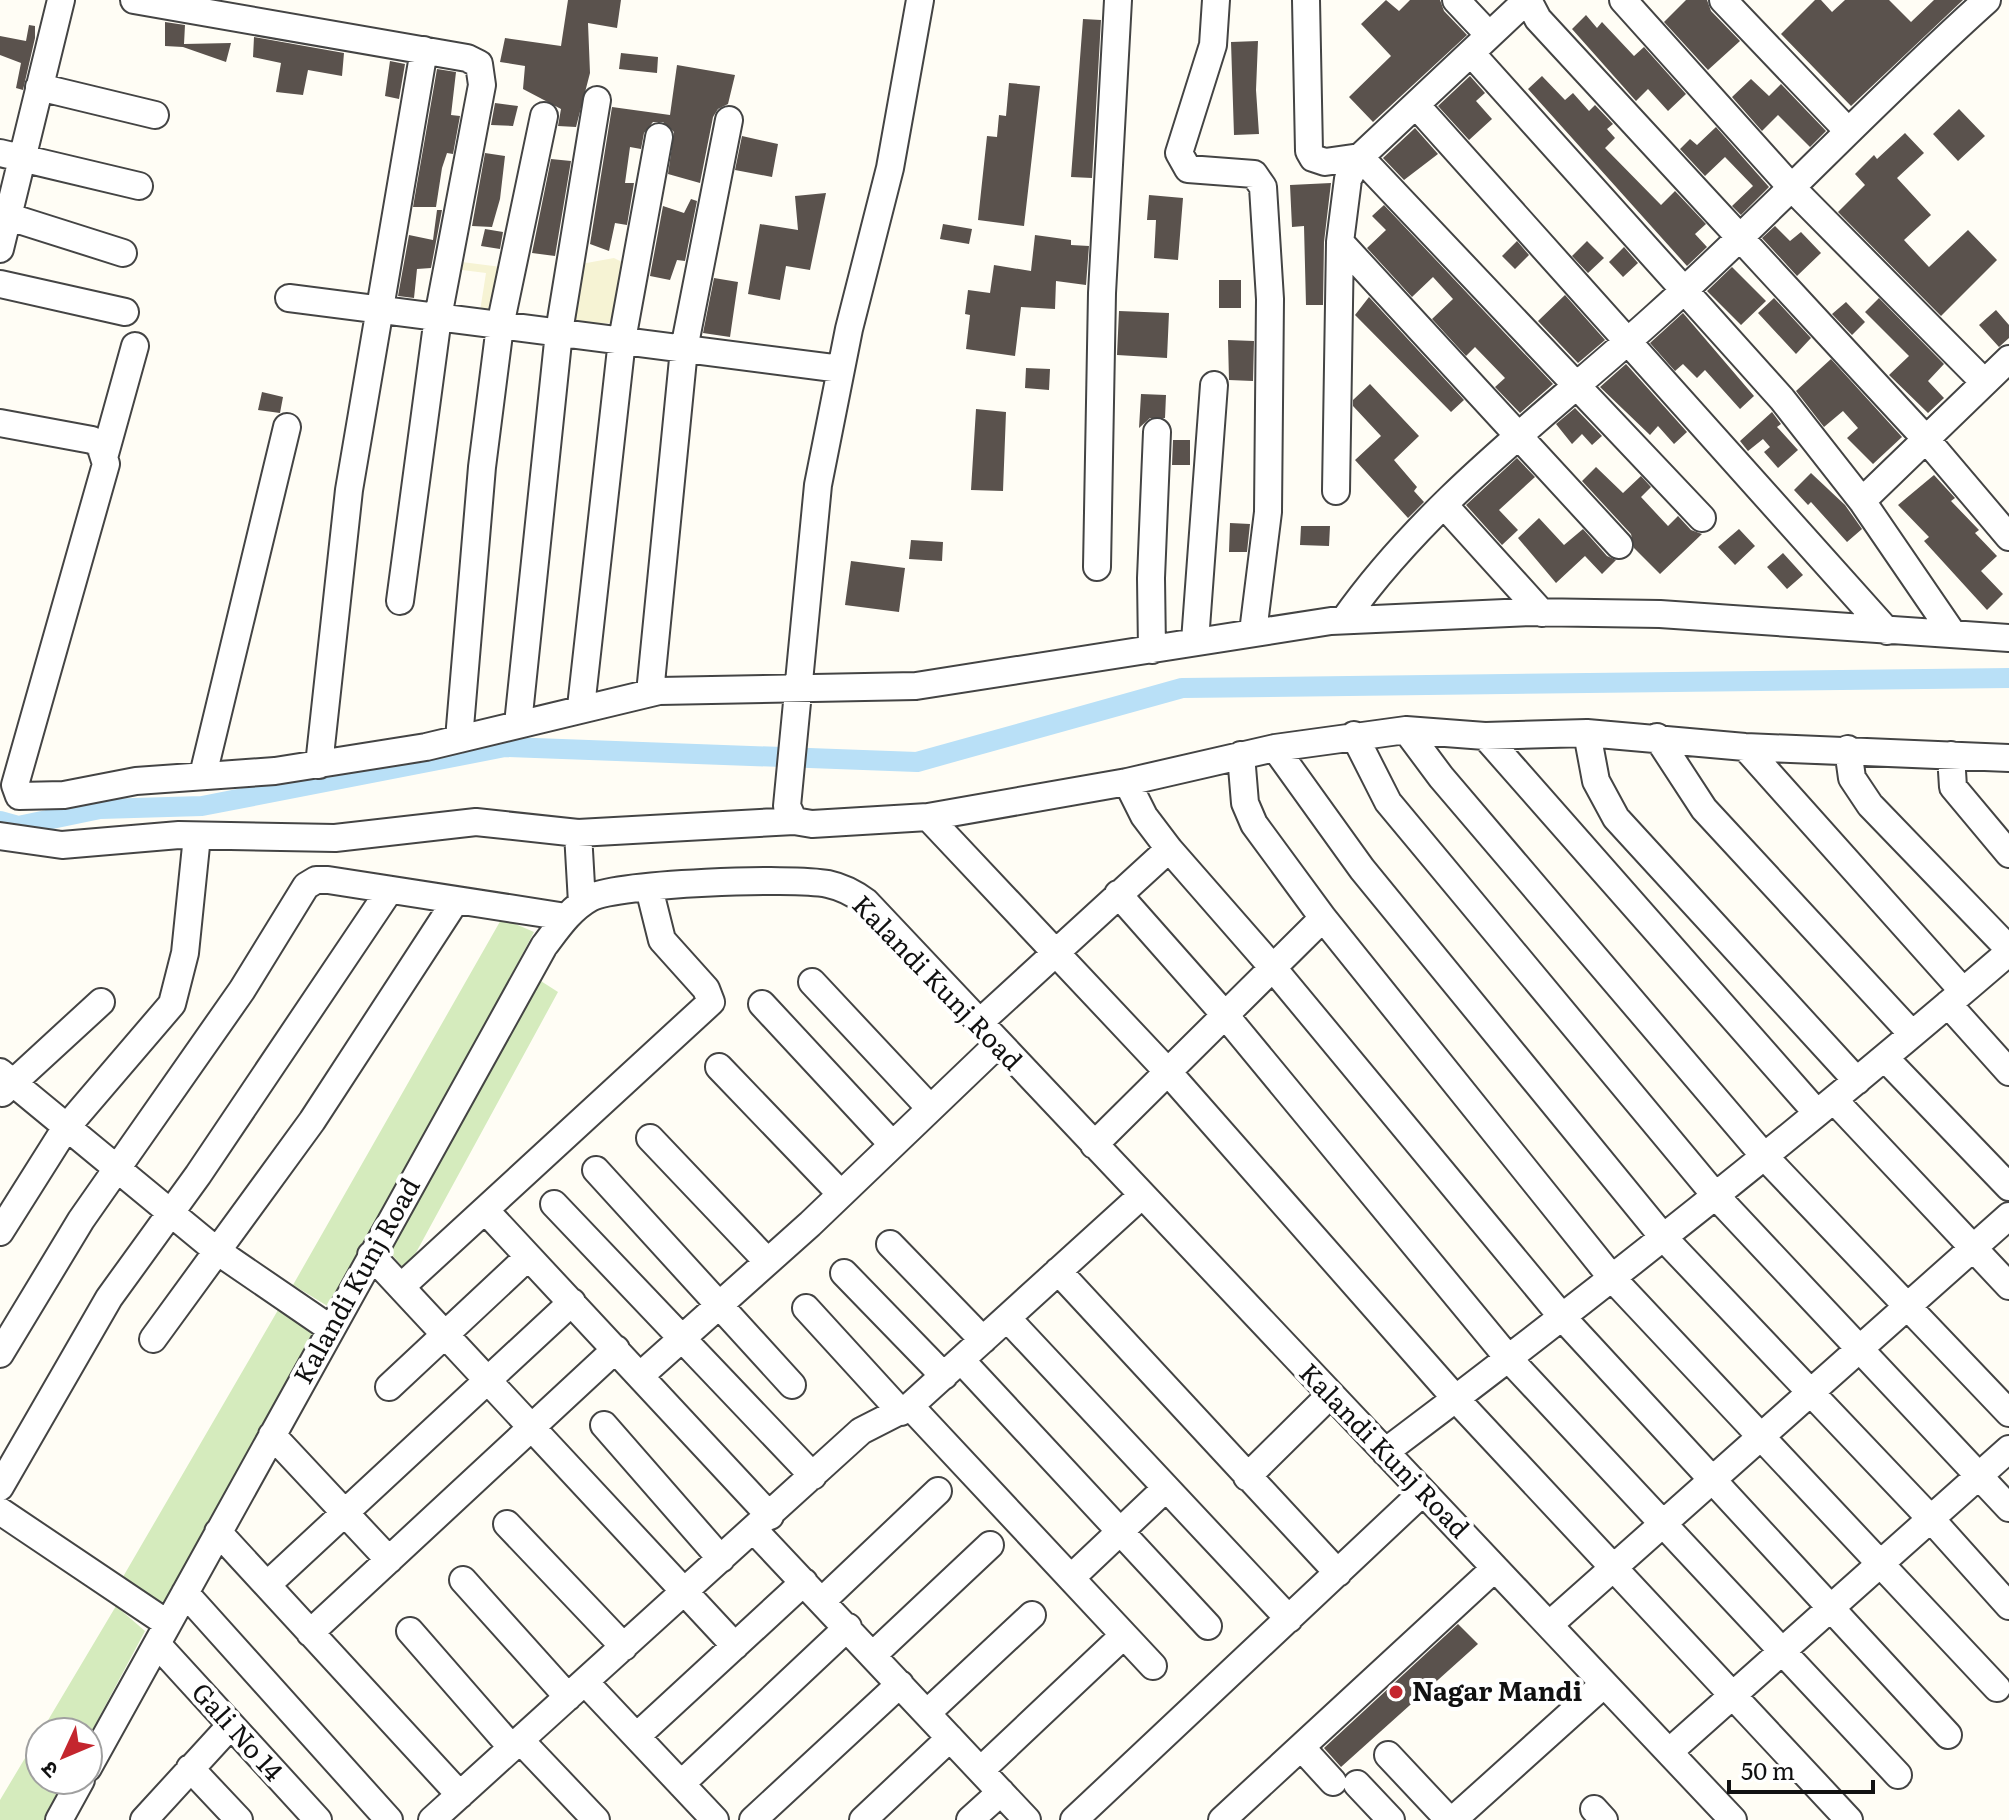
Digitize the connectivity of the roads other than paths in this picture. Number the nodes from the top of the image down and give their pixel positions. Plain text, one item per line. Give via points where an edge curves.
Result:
1 (61, 0) edge
2 (134, 0) edge
3 (920, 0) edge
4 (1118, 0) edge
5 (1216, 0) edge
6 (1306, 0) edge
7 (1456, 0) edge
8 (1528, 0) edge
9 (1623, 0) edge
10 (1723, 0) edge
11 (1987, 0) edge
12 (1998, 0) edge
13 (2009, 8) edge
14 (1480, 44) junction
15 (424, 50) junction
16 (39, 87) junction
17 (597, 100) dead end
18 (1416, 105) junction
19 (155, 115) dead end
20 (544, 116) dead end
21 (729, 120) dead end
22 (1848, 131) junction
23 (659, 137) dead end
24 (11, 155) edge
25 (1360, 157) junction
26 (139, 186) dead end
27 (1791, 187) junction
28 (4, 215) edge
29 (1739, 237) junction
30 (1340, 242) junction
31 (0, 249) edge
32 (123, 253) dead end
33 (0, 284) edge
34 (1685, 289) junction
35 (289, 298) dead end
36 (380, 308) junction
37 (125, 312) dead end
38 (438, 317) junction
39 (500, 326) junction
40 (559, 332) junction
41 (622, 340) junction
42 (1630, 340) junction
43 (135, 346) dead end
44 (684, 349) junction
45 (2009, 359) edge
46 (841, 369) junction
47 (1984, 382) junction
48 (1214, 385) dead end
49 (1576, 386) junction
50 (0, 423) edge
51 (287, 427) dead end
52 (1157, 432) dead end
53 (1519, 436) junction
54 (1925, 438) junction
55 (105, 454) junction
56 (1336, 491) dead end
57 (1862, 501) junction
58 (1445, 506) junction
59 (1702, 518) dead end
60 (2006, 526) edge
61 (1619, 545) dead end
62 (1097, 567) dead end
63 (400, 601) dead end
64 (1542, 613) junction
65 (1344, 620) junction
66 (1887, 631) junction
67 (1253, 632) junction
68 (1953, 634) junction
69 (2009, 638) edge
70 (1195, 641) junction
71 (1152, 650) junction
72 (798, 691) junction
73 (650, 693) junction
74 (581, 707) junction
75 (518, 724) junction
76 (1406, 730) junction
77 (1587, 733) junction
78 (1354, 735) junction
79 (1485, 736) junction
80 (1657, 737) junction
81 (459, 739) junction
82 (1745, 747) junction
83 (1275, 748) junction
84 (1848, 749) junction
85 (1241, 755) junction
86 (1951, 755) junction
87 (2009, 758) edge
88 (319, 765) junction
89 (203, 775) junction
90 (1127, 782) junction
91 (928, 817) junction
92 (794, 821) junction
93 (578, 833) junction
94 (0, 836) edge
95 (197, 836) junction
96 (1169, 849) junction
97 (2009, 854) edge
98 (649, 888) junction
99 (389, 891) junction
100 (1118, 894) junction
101 (456, 900) junction
102 (574, 910) junction
103 (1323, 918) junction
104 (1055, 951) junction
105 (2007, 958) edge
106 (1273, 968) junction
107 (812, 982) dead end
108 (1956, 997) junction
109 (101, 1002) dead end
110 (762, 1004) dead end
111 (1225, 1015) junction
112 (979, 1023) junction
113 (1912, 1034) junction
114 (998, 1044) junction
115 (1885, 1058) junction
116 (719, 1067) dead end
117 (1168, 1072) junction
118 (2009, 1072) edge
119 (1857, 1081) junction
120 (4, 1083) edge
121 (1825, 1106) junction
122 (930, 1108) junction
123 (65, 1129) junction
124 (650, 1138) dead end
125 (892, 1144) junction
126 (1094, 1145) junction
127 (1764, 1156) junction
128 (116, 1169) junction
129 (596, 1170) dead end
130 (2009, 1187) edge
131 (840, 1193) junction
132 (1715, 1195) junction
133 (1141, 1196) junction
134 (554, 1204) dead end
135 (485, 1210) junction
136 (170, 1213) junction
137 (2009, 1216) edge
138 (0, 1232) edge
139 (1663, 1237) junction
140 (890, 1244) dead end
141 (1973, 1248) junction
142 (217, 1251) junction
143 (371, 1255) junction
144 (528, 1257) junction
145 (767, 1261) junction
146 (1058, 1271) junction
147 (844, 1273) dead end
148 (1612, 1278) junction
149 (2009, 1286) edge
150 (401, 1287) junction
151 (572, 1302) junction
152 (720, 1304) junction
153 (1907, 1306) junction
154 (806, 1308) dead end
155 (1007, 1318) junction
156 (1563, 1318) junction
157 (331, 1329) junction
158 (445, 1334) junction
159 (683, 1337) junction
160 (153, 1339) dead end
161 (983, 1340) junction
162 (616, 1349) junction
163 (1860, 1349) junction
164 (0, 1354) edge
165 (1509, 1359) junction
166 (953, 1368) junction
167 (641, 1375) junction
168 (490, 1382) junction
169 (792, 1385) dead end
170 (389, 1387) dead end
171 (1812, 1391) junction
172 (1330, 1395) junction
173 (1456, 1399) junction
174 (905, 1409) junction
175 (2009, 1413) edge
176 (604, 1425) dead end
177 (532, 1428) junction
178 (272, 1435) junction
179 (1760, 1438) junction
180 (2009, 1449) edge
181 (1385, 1452) junction
182 (813, 1476) junction
183 (1979, 1476) junction
184 (1247, 1477) junction
185 (1711, 1481) junction
186 (0, 1487) edge
187 (1166, 1488) junction
188 (938, 1491) dead end
189 (1423, 1492) junction
190 (2009, 1508) edge
191 (344, 1514) junction
192 (1931, 1519) junction
193 (4, 1522) edge
194 (762, 1523) junction
195 (507, 1524) dead end
196 (1662, 1525) junction
197 (218, 1532) junction
198 (1120, 1532) junction
199 (990, 1545) dead end
200 (721, 1559) junction
201 (389, 1560) junction
202 (1881, 1563) junction
203 (1495, 1568) junction
204 (1613, 1568) junction
205 (1338, 1573) junction
206 (1071, 1578) junction
207 (463, 1580) dead end
208 (267, 1585) junction
209 (813, 1591) junction
210 (685, 1592) junction
211 (185, 1593) junction
212 (2009, 1606) edge
213 (1830, 1608) junction
214 (1032, 1615) dead end
215 (1289, 1619) junction
216 (1549, 1625) junction
217 (1208, 1626) dead end
218 (848, 1627) junction
219 (410, 1631) dead end
220 (310, 1633) junction
221 (162, 1634) junction
222 (1124, 1635) junction
223 (735, 1646) junction
224 (624, 1647) junction
225 (1781, 1652) junction
226 (873, 1655) junction
227 (1153, 1666) dead end
228 (900, 1684) junction
229 (1604, 1684) junction
230 (1997, 1688) dead end
231 (577, 1690) junction
232 (1731, 1696) junction
233 (927, 1713) junction
234 (231, 1725) junction
235 (1948, 1735) dead end
236 (637, 1736) junction
237 (950, 1738) junction
238 (104, 1739) edge
239 (516, 1744) junction
240 (1301, 1747) junction
241 (1669, 1752) junction
242 (1388, 1755) dead end
243 (190, 1768) junction
244 (981, 1770) junction
245 (1898, 1775) dead end
246 (681, 1784) junction
247 (1001, 1792) junction
248 (72, 1796) edge
249 (447, 1811) edge
250 (1463, 1816) edge
251 (59, 1820) edge
252 (144, 1820) edge
253 (239, 1820) edge
254 (318, 1820) edge
255 (389, 1820) edge
256 (596, 1820) edge
257 (715, 1820) edge
258 (753, 1820) edge
259 (863, 1820) edge
260 (970, 1820) edge
261 (1027, 1820) edge
262 (1074, 1820) edge
263 (1222, 1820) edge
264 (1391, 1820) edge
265 (1733, 1820) edge
266 (1849, 1820) edge

1 - 16 street
2 - 15 street
3 - 46 street via 890,168
4 - 62 street via 1102,293
5 - 67 street via 1213,45 1179,153 1188,169 1254,174 1263,187 1270,299 1268,512
6 - 25 street via 1309,151 1320,162
7 - 14 street
8 - 14 street
8 - 29 street via 1538,19
9 - 27 street
10 - 22 street
11 - 22 street
12 - 13 street
14 - 18 street
14 - 34 street
15 - 36 street
15 - 38 street via 474,60 483,73
16 - 19 street
16 - 24 street
17 - 40 street
18 - 25 street
18 - 42 street
20 - 39 street
21 - 44 street
22 - 27 street
23 - 41 street
24 - 26 street
24 - 28 street
25 - 30 street via 1348,179
25 - 49 street
27 - 29 street
27 - 47 street
28 - 31 street
28 - 32 street
29 - 34 street
29 - 54 street
30 - 53 street
30 - 56 street
33 - 37 street
34 - 42 street
34 - 57 street
35 - 36 street
36 - 38 street
36 - 88 street via 349,490
38 - 39 street
38 - 63 street
39 - 40 street
39 - 81 street
40 - 41 street
40 - 75 street
41 - 44 street
41 - 74 street
42 - 49 street
42 - 66 street
43 - 55 street
44 - 46 street
44 - 73 street
45 - 47 street
46 - 72 street via 818,485
47 - 54 street
48 - 70 street
49 - 53 street
49 - 59 street
50 - 55 street via 92,440
51 - 89 street
52 - 71 street
53 - 58 street
53 - 61 street
54 - 57 street
54 - 60 street
55 - 89 street via 15,791 27,797 53,796
57 - 68 street
58 - 64 street
58 - 65 street via 1378,573
64 - 65 street
64 - 66 street via 1732,618
65 - 67 street
66 - 68 street
67 - 70 street
68 - 69 street
70 - 71 street
71 - 72 street via 916,686
72 - 73 street
72 - 92 street via 787,806
73 - 74 street
74 - 75 street
75 - 81 street
76 - 78 street
76 - 79 street
76 - 127 street
77 - 79 street
77 - 80 street
77 - 119 street via 1596,781 1616,818
78 - 83 street
78 - 132 street via 1388,802
79 - 121 street
80 - 82 street
80 - 113 street via 1704,809
81 - 88 street
82 - 84 street
82 - 108 street
83 - 85 street
83 - 139 street via 1362,869
84 - 86 street
84 - 105 street via 1852,778 1870,805
85 - 90 street
85 - 103 street via 1249,815
86 - 87 street
86 - 97 street via 1953,787
88 - 89 street
90 - 91 street
90 - 96 street
91 - 92 street
91 - 104 street
92 - 93 street
93 - 95 street via 476,822 335,838
93 - 102 street
94 - 95 street via 62,845
95 - 123 street via 185,953 172,1004
96 - 100 street
96 - 106 street
98 - 102 street, Kalandi Kunj Road via 609,891
98 - 112 street, Kalandi Kunj Road via 751,881 843,889 866,902
98 - 135 street via 662,940 706,989 711,1002
99 - 101 street
99 - 128 street via 328,880 306,886 242,990
99 - 136 street
100 - 104 street
100 - 111 street
101 - 102 street
101 - 142 street via 312,1121
102 - 143 street, Kalandi Kunj Road via 544,946
103 - 106 street
103 - 148 street
104 - 112 street
104 - 117 street
105 - 108 street
106 - 111 street
106 - 156 street
107 - 122 street
108 - 113 street
108 - 118 street
109 - 120 street
110 - 125 street
111 - 117 street
111 - 165 street
112 - 114 street, Kalandi Kunj Road
113 - 115 street
114 - 122 street
114 - 126 street, Kalandi Kunj Road
115 - 119 street
115 - 130 street
116 - 131 street
117 - 126 street
117 - 173 street
119 - 121 street
120 - 123 street
121 - 127 street
121 - 141 street
122 - 125 street
123 - 128 street
123 - 138 street
124 - 145 street
125 - 131 street
126 - 133 street, Kalandi Kunj Road
127 - 132 street
127 - 153 street
128 - 136 street
128 - 164 street
129 - 152 street
131 - 145 street
132 - 139 street
132 - 163 street
133 - 146 street
133 - 172 street, Kalandi Kunj Road
134 - 159 street
135 - 144 street
135 - 150 street
136 - 142 street
136 - 186 street via 109,1298
137 - 141 street
139 - 148 street
139 - 171 street
140 - 161 street
141 - 149 street
141 - 153 street
142 - 157 street
142 - 160 street
143 - 150 street
143 - 157 street, Kalandi Kunj Road
144 - 151 street
144 - 158 street
145 - 152 street
146 - 155 street
146 - 184 street
147 - 166 street
148 - 156 street
148 - 179 street
150 - 158 street
151 - 162 street
151 - 168 street
152 - 159 street
152 - 169 street
153 - 163 street
153 - 175 street
154 - 174 street
155 - 161 street
155 - 187 street
156 - 165 street
156 - 185 street
157 - 178 street, Kalandi Kunj Road
158 - 168 street
158 - 170 street
159 - 167 street
159 - 182 street
161 - 166 street
162 - 167 street
162 - 177 street
163 - 171 street
163 - 183 street
165 - 173 street
165 - 196 street
166 - 174 street
166 - 198 street
167 - 194 street
168 - 177 street
168 - 191 street
171 - 179 street
171 - 192 street
172 - 181 street, Kalandi Kunj Road
172 - 184 street
173 - 181 street
173 - 204 street
174 - 182 street via 861,1431
174 - 206 street
176 - 200 street
177 - 201 street
177 - 210 street
178 - 191 street
178 - 197 street, Kalandi Kunj Road
179 - 185 street
179 - 202 street
180 - 183 street
181 - 189 street, Kalandi Kunj Road
182 - 194 street
183 - 190 street
183 - 192 street
184 - 205 street
185 - 196 street
185 - 213 street
187 - 198 street
187 - 215 street
188 - 209 street
189 - 203 street, Kalandi Kunj Road
189 - 205 street
191 - 201 street
191 - 208 street
192 - 202 street
192 - 212 street
193 - 221 street, Gali No 14
194 - 200 street
194 - 209 street
195 - 224 street
196 - 204 street
196 - 225 street
197 - 208 street
197 - 211 street, Kalandi Kunj Road
198 - 206 street
198 - 217 street
199 - 226 street
200 - 210 street
201 - 220 street
202 - 213 street
202 - 230 street
203 - 216 street, Kalandi Kunj Road
203 - 240 street
204 - 216 street
204 - 232 street
205 - 215 street
206 - 222 street
207 - 231 street
208 - 220 street
209 - 218 street
209 - 223 street
210 - 223 street
210 - 224 street
211 - 221 street, Kalandi Kunj Road
211 - 255 street
213 - 225 street
213 - 235 street
214 - 233 street
215 - 262 street
216 - 229 street, Kalandi Kunj Road
218 - 226 street
218 - 246 street
219 - 239 street
220 - 249 street
221 - 234 street, Gali No 14
221 - 238 street, Kalandi Kunj Road
222 - 227 street
222 - 244 street
223 - 236 street
224 - 231 street
225 - 232 street
225 - 245 street
226 - 228 street
228 - 233 street
228 - 258 street
229 - 241 street, Kalandi Kunj Road
229 - 250 street
231 - 236 street
231 - 239 street
232 - 241 street
232 - 266 street
233 - 237 street
234 - 243 street
234 - 254 street, Gali No 14
236 - 246 street
237 - 244 street
237 - 259 street
239 - 249 street
239 - 256 street
240 - 263 street
240 - 264 street
241 - 265 street, Kalandi Kunj Road
242 - 250 street
243 - 252 street
243 - 253 street
244 - 247 street
246 - 257 street
247 - 260 street
247 - 261 street
248 - 251 street

